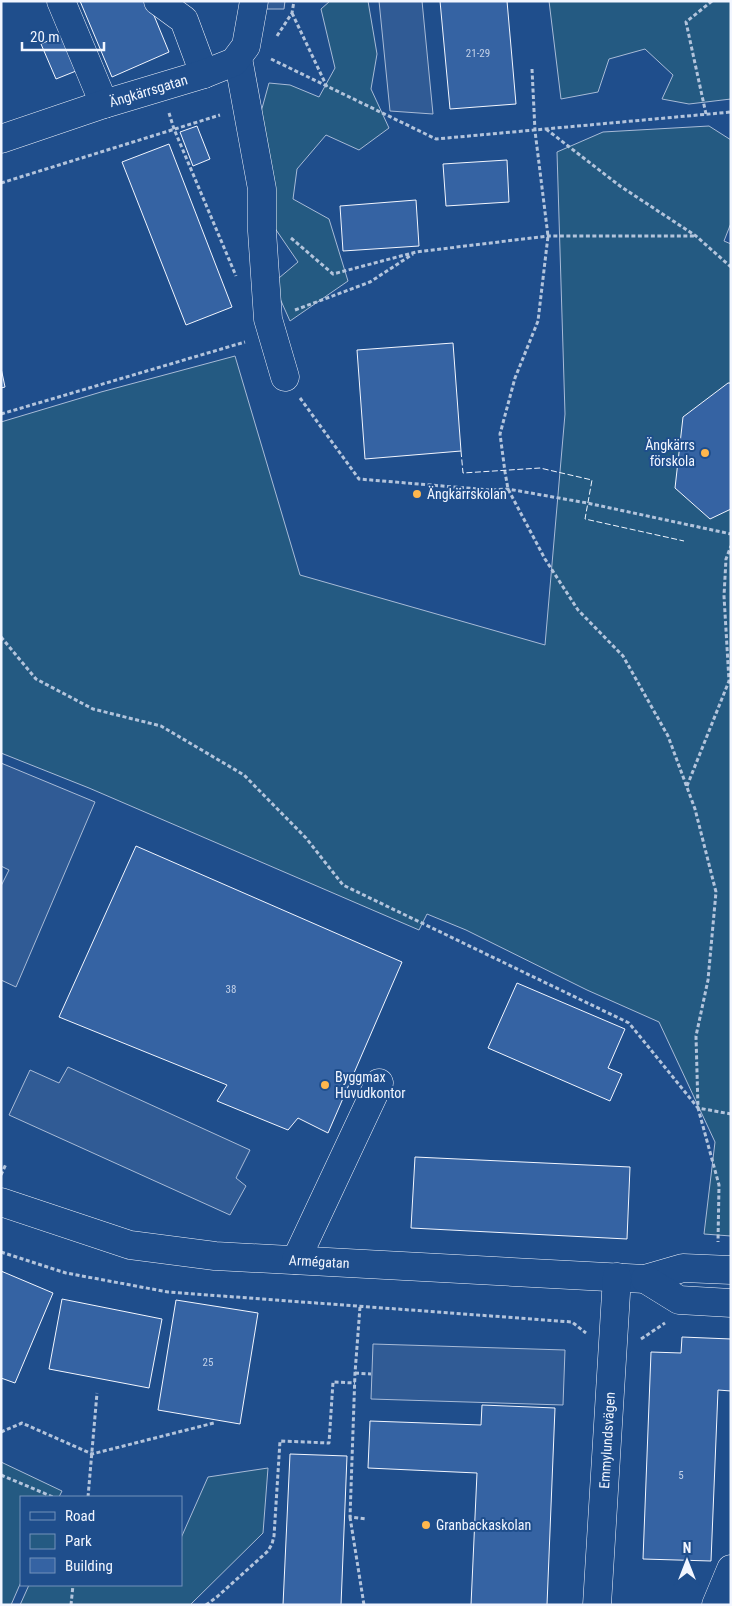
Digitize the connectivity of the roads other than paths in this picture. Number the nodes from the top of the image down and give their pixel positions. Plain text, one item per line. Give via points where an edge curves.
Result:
1 (61, 1) edge
2 (158, 1) edge
3 (254, 1) edge
4 (242, 52) junction
5 (204, 74) junction
6 (104, 104) junction
7 (1, 139) edge
8 (285, 377) road end
9 (379, 1083) dead end
10 (1, 1202) edge
11 (296, 1260) junction
12 (723, 1270) edge
13 (618, 1277) junction
14 (645, 1279) junction
15 (731, 1303) edge
16 (731, 1569) edge
17 (597, 1605) edge
18 (716, 1605) edge

1 - 6 street
2 - 5 street via 184,20
3 - 4 street
4 - 5 street, Ängkärrsgatan via 234,62
4 - 8 street via 262,189 268,319
5 - 6 street, Ängkärrsgatan
6 - 7 street, Ängkärrsgatan
9 - 11 street
10 - 11 street, Armégatan via 130,1245 215,1256
11 - 13 street, Armégatan
12 - 14 street, Armégatan via 683,1268
13 - 14 street, Armégatan
13 - 17 street, Emmylundsvägen
14 - 15 street, Armégatan via 679,1300
16 - 18 street

